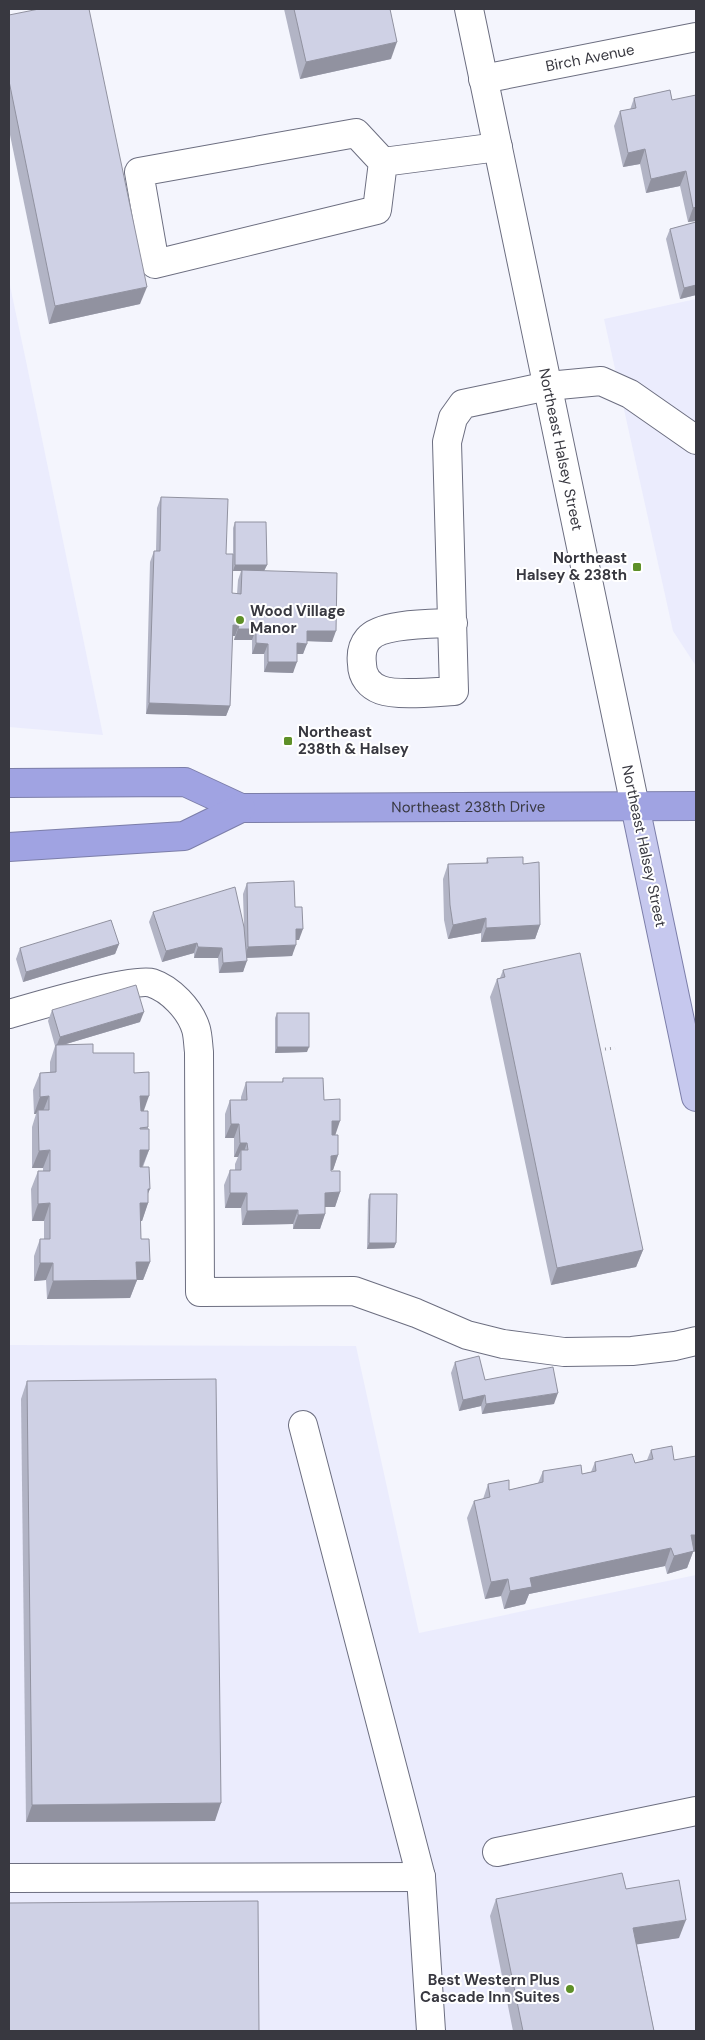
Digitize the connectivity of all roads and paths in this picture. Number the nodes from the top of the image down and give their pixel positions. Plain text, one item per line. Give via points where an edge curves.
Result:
1 (469, 9) edge
2 (696, 37) edge
3 (484, 79) junction
4 (498, 147) junction
5 (383, 162) junction
6 (548, 386) junction
7 (696, 440) edge
8 (453, 623) junction
9 (9, 783) edge
10 (635, 806) junction
11 (696, 806) edge
12 (241, 808) junction
13 (9, 847) edge
14 (9, 1014) edge
15 (690, 1041) edge
16 (615, 1048) dead end
17 (605, 1049) dead end
18 (696, 1097) edge
19 (696, 1341) edge
20 (303, 1425) dead end
21 (696, 1811) edge
22 (497, 1852) dead end
23 (9, 1878) edge
24 (421, 1878) junction
25 (431, 2031) edge

1 - 3 street, Northeast Halsey Street
2 - 3 street, Birch Avenue
3 - 4 street, Northeast Halsey Street
4 - 5 street
4 - 6 street, Northeast Halsey Street
5 - 5 street via 377,210 155,264 139,172 356,133
6 - 7 street via 601,381 630,394
6 - 8 street via 463,404 453,418 447,442
6 - 10 street, Northeast Halsey Street
8 - 8 street via 454,691 407,693 383,691 369,684 362,670 361,653 368,638 384,629
9 - 12 highway, Northeast 238th Drive via 185,782
10 - 11 highway, Northeast 238th Drive
10 - 12 highway, Northeast 238th Drive
10 - 15 main road, Northeast Halsey Street
12 - 13 highway, Northeast 238th Drive via 184,836
14 - 19 street via 120,985 150,982 167,991 183,1006 196,1028 199,1052 200,1292 354,1292 467,1335 503,1344 564,1352 632,1350
15 - 18 main road, Northeast Halsey Street
16 - 17 path
20 - 24 street
21 - 22 street
23 - 24 street
24 - 25 street

